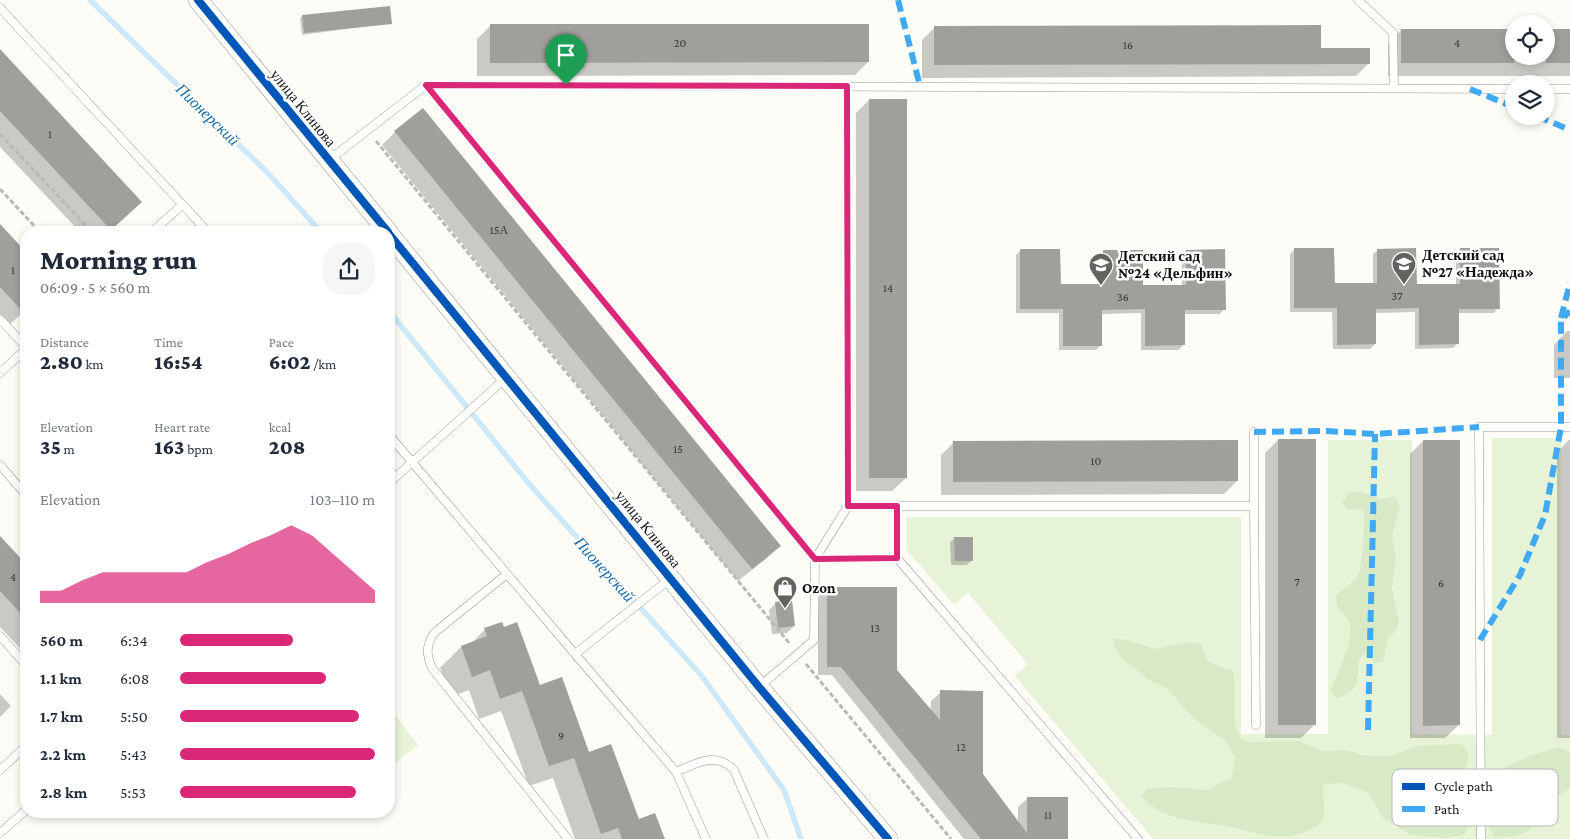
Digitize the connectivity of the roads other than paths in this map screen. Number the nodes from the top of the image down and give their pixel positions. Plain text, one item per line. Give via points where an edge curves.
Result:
1 (198, 0) edge
2 (1358, 0) edge
3 (0, 8) edge
4 (426, 85) junction
5 (847, 86) junction
6 (1394, 88) junction
7 (1505, 89) edge
8 (1555, 89) edge
9 (1570, 89) edge
10 (329, 161) junction
11 (182, 205) junction
12 (159, 226) edge
13 (202, 226) edge
14 (382, 226) edge
15 (395, 242) edge
16 (0, 319) edge
17 (20, 341) edge
18 (20, 354) edge
19 (0, 373) edge
20 (506, 377) junction
21 (1570, 427) edge
22 (1254, 432) dead end
23 (395, 442) edge
24 (412, 462) junction
25 (0, 466) edge
26 (395, 478) edge
27 (20, 488) edge
28 (848, 506) junction
29 (897, 506) junction
30 (1254, 506) junction
31 (897, 558) junction
32 (815, 559) junction
33 (507, 574) junction
34 (671, 578) junction
35 (0, 636) edge
36 (576, 654) junction
37 (20, 658) edge
38 (759, 687) junction
39 (1256, 725) dead end
40 (20, 752) edge
41 (1480, 769) edge
42 (0, 770) edge
43 (676, 772) junction
44 (20, 815) edge
45 (1480, 826) edge
46 (0, 833) edge
47 (568, 839) edge
48 (706, 839) edge
49 (764, 839) edge
50 (888, 839) edge
51 (1138, 839) edge
52 (1480, 839) edge

1 - 10 street, улица Клинова
2 - 6 lane via 1393,33
3 - 11 lane
4 - 5 lane
4 - 10 lane
4 - 32 lane
5 - 6 lane
5 - 28 lane
6 - 7 lane
8 - 9 lane
10 - 14 street, улица Клинова
11 - 12 lane
11 - 13 lane
15 - 20 street, улица Клинова
16 - 17 lane
18 - 19 lane
20 - 24 lane
20 - 34 street, улица Клинова
21 - 41 lane via 1479,427
22 - 30 lane
23 - 24 lane
24 - 26 lane
24 - 33 lane
25 - 27 lane
28 - 29 lane
28 - 32 lane
29 - 30 lane
29 - 31 lane
30 - 39 lane
31 - 32 lane
31 - 51 lane
32 - 38 lane via 814,640
33 - 36 lane
33 - 47 lane via 434,633 428,644 427,656 432,668
34 - 36 lane
34 - 38 street, улица Клинова
35 - 37 lane
36 - 43 lane
38 - 50 street, улица Клинова
40 - 42 lane
43 - 48 lane
43 - 49 lane via 706,759 720,759 728,764 734,770
44 - 46 lane
45 - 52 lane

